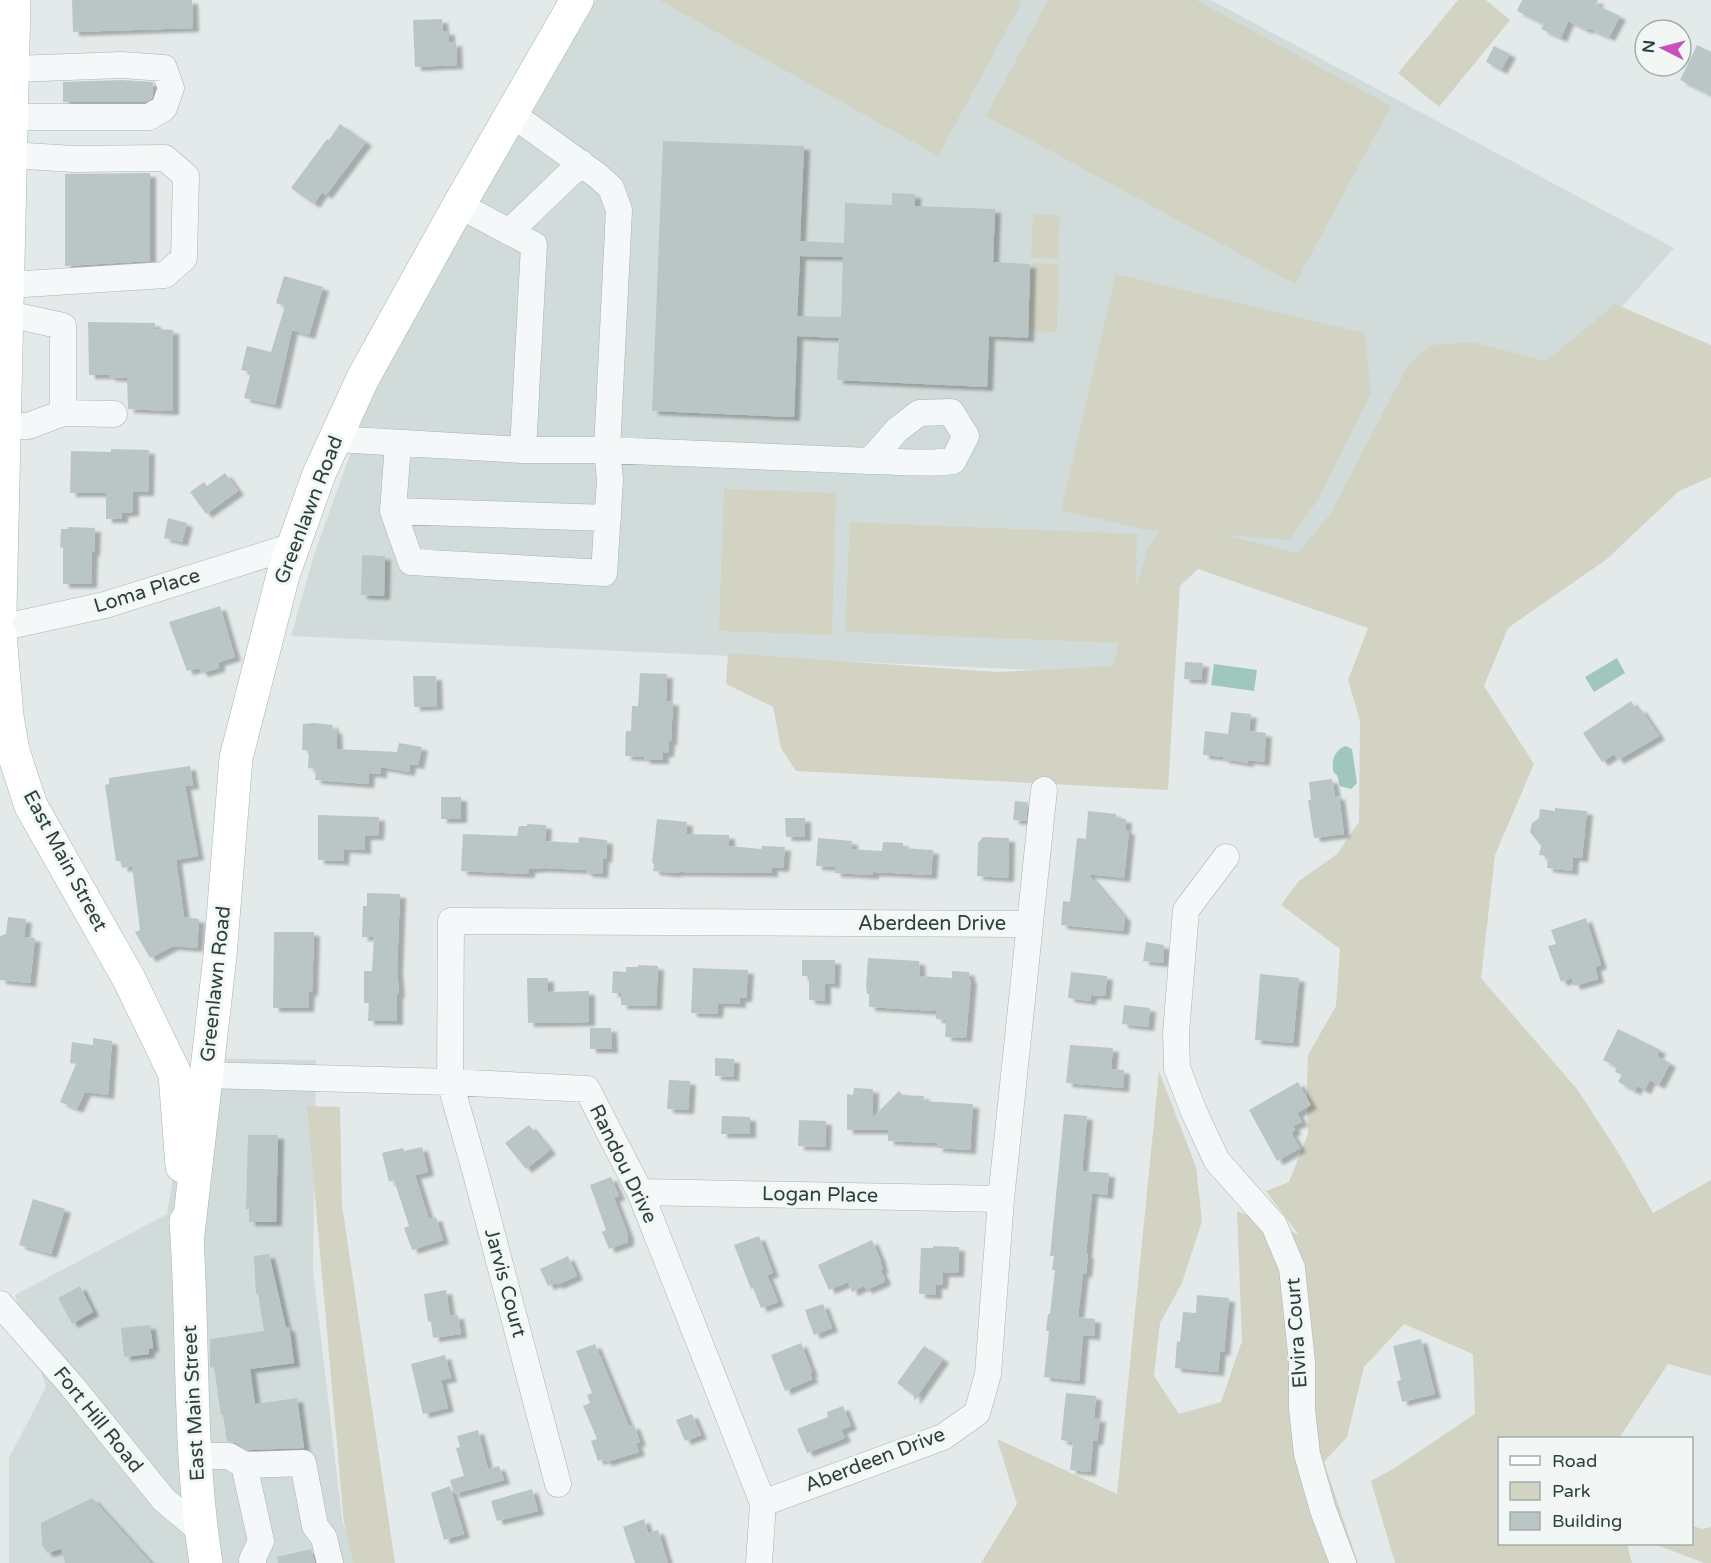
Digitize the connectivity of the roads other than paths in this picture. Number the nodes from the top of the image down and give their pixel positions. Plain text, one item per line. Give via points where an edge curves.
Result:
1 (14, 0) edge
2 (577, 0) edge
3 (29, 68) junction
4 (512, 114) junction
5 (9, 140) edge
6 (581, 163) junction
7 (459, 205) junction
8 (509, 232) junction
9 (6, 322) edge
10 (63, 413) junction
11 (114, 414) dead end
12 (5, 426) junction
13 (335, 439) junction
14 (399, 444) junction
15 (523, 450) junction
16 (607, 450) junction
17 (870, 461) dead end
18 (393, 511) junction
19 (608, 518) junction
20 (293, 546) junction
21 (1, 550) edge
22 (0, 611) edge
23 (0, 628) edge
24 (0, 635) edge
25 (1044, 790) dead end
26 (1226, 857) dead end
27 (1029, 924) junction
28 (175, 1074) junction
29 (207, 1075) junction
30 (450, 1082) junction
31 (640, 1192) junction
32 (1001, 1199) junction
33 (187, 1243) junction
34 (0, 1304) edge
35 (195, 1456) junction
36 (244, 1465) junction
37 (558, 1484) dead end
38 (763, 1503) junction
39 (201, 1531) junction
40 (206, 1563) edge
41 (252, 1563) edge
42 (330, 1563) edge
43 (759, 1563) edge
44 (1343, 1563) edge

1 - 3 main road
2 - 4 main road, Greenlawn Road
3 - 5 main road
3 - 5 street via 164,68 171,88 165,108 149,117 45,116
4 - 6 street
4 - 7 main road, Greenlawn Road
5 - 9 main road
5 - 9 street via 73,159 165,158 186,176 184,258 165,275 68,280
6 - 8 street
6 - 16 street via 611,189 619,210
7 - 8 street
7 - 13 main road, Greenlawn Road via 363,378
8 - 15 street via 534,246
9 - 10 street via 63,326
9 - 12 main road
10 - 11 street
10 - 12 street via 28,426
12 - 21 main road
13 - 14 street
13 - 20 main road, Greenlawn Road
14 - 15 street
14 - 18 street
15 - 16 street
16 - 17 street
16 - 19 street
18 - 19 street
18 - 19 street via 411,562 604,573
20 - 23 street, Loma Place via 105,605
20 - 29 main road, Greenlawn Road via 236,758
21 - 22 main road
24 - 28 main road, East Main Street via 13,751 32,806 129,979
25 - 27 street
26 - 44 street, Elvira Court via 1186,910 1177,1068 1217,1161 1274,1225 1292,1268 1307,1454
27 - 30 street, Aberdeen Drive via 451,921
27 - 32 street, Aberdeen Drive
28 - 29 main road
28 - 33 main road, East Main Street
29 - 30 street, Randou Drive
29 - 33 main road, East Main Street
30 - 31 street, Randou Drive via 586,1089
30 - 37 street, Jarvis Court
31 - 32 street, Logan Place
31 - 38 street, Randou Drive
32 - 38 street, Aberdeen Drive via 988,1374 976,1413 943,1437
33 - 35 main road, East Main Street
34 - 39 street, Fort Hill Road via 164,1500
35 - 36 street via 230,1456
35 - 39 main road, East Main Street
36 - 41 street via 261,1541
36 - 42 street via 303,1463 315,1526 324,1538
38 - 43 street, Randou Drive
39 - 40 main road, East Main Street

